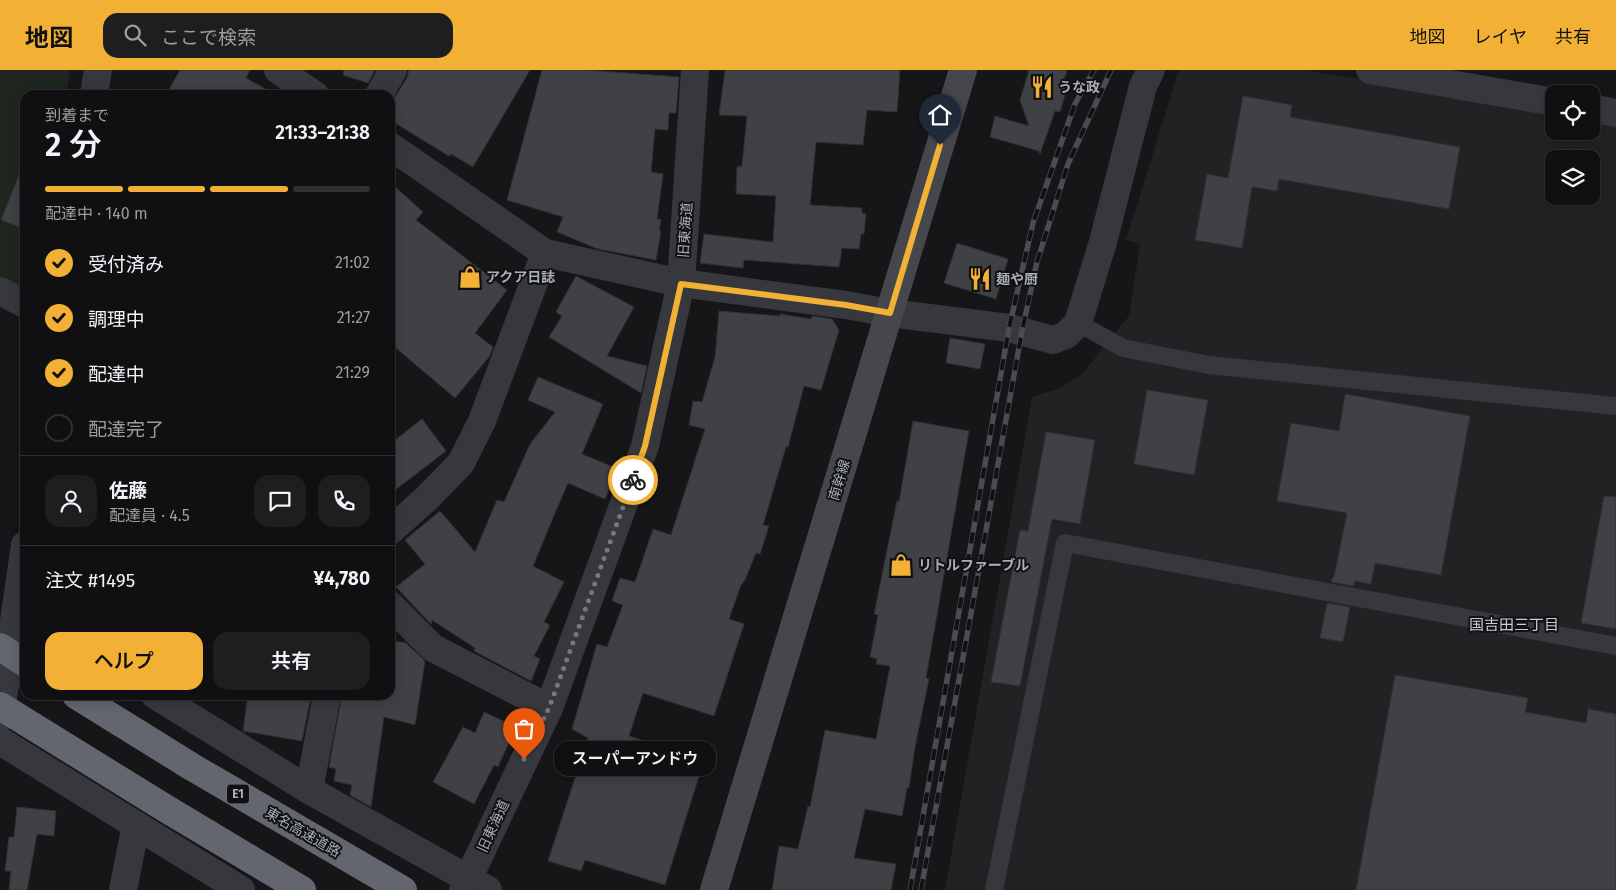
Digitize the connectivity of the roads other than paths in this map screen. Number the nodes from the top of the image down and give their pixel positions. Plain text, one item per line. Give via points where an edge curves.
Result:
1 (98, 70) edge
2 (278, 70) edge
3 (393, 70) edge
4 (695, 70) edge
5 (963, 70) edge
6 (1150, 70) edge
7 (1370, 70) edge
8 (95, 90) edge
9 (308, 90) edge
10 (382, 90) edge
11 (1545, 100) edge
12 (1600, 109) edge
13 (1616, 112) edge
14 (395, 149) edge
15 (545, 253) junction
16 (681, 284) junction
17 (0, 291) edge
18 (20, 301) edge
19 (890, 313) junction
20 (1078, 323) junction
21 (1616, 406) edge
22 (395, 527) edge
23 (20, 573) edge
24 (14, 607) edge
25 (395, 610) edge
26 (1616, 646) edge
27 (0, 647) edge
28 (20, 660) edge
29 (84, 700) edge
30 (163, 700) edge
31 (326, 700) edge
32 (0, 706) edge
33 (549, 708) junction
34 (0, 718) edge
35 (0, 741) edge
36 (309, 790) junction
37 (136, 825) junction
38 (473, 886) edge
39 (123, 890) edge
40 (242, 890) edge
41 (302, 890) edge
42 (403, 890) edge
43 (714, 890) edge
44 (994, 890) edge

1 - 8 street
2 - 9 street
3 - 10 street
4 - 16 street, 旧東海道
5 - 19 main road, 南幹線
6 - 20 street
7 - 11 street
12 - 13 street
14 - 15 street
15 - 16 street
15 - 22 street via 482,422 461,463
16 - 19 street
16 - 33 street, 旧東海道 via 645,446
17 - 18 street
19 - 20 street via 1009,328 1053,340 1066,335
19 - 43 main road, 南幹線
20 - 21 lane via 1123,348 1210,365
23 - 24 street
24 - 34 street
25 - 33 street via 433,648
26 - 44 lane via 1065,543
27 - 28 highway, bridge
29 - 42 highway, 東名高速道路 / E1
30 - 36 street
31 - 36 street
32 - 41 highway, bridge
33 - 38 street, 旧東海道
35 - 37 street
36 - 38 street
37 - 39 street
37 - 40 street

